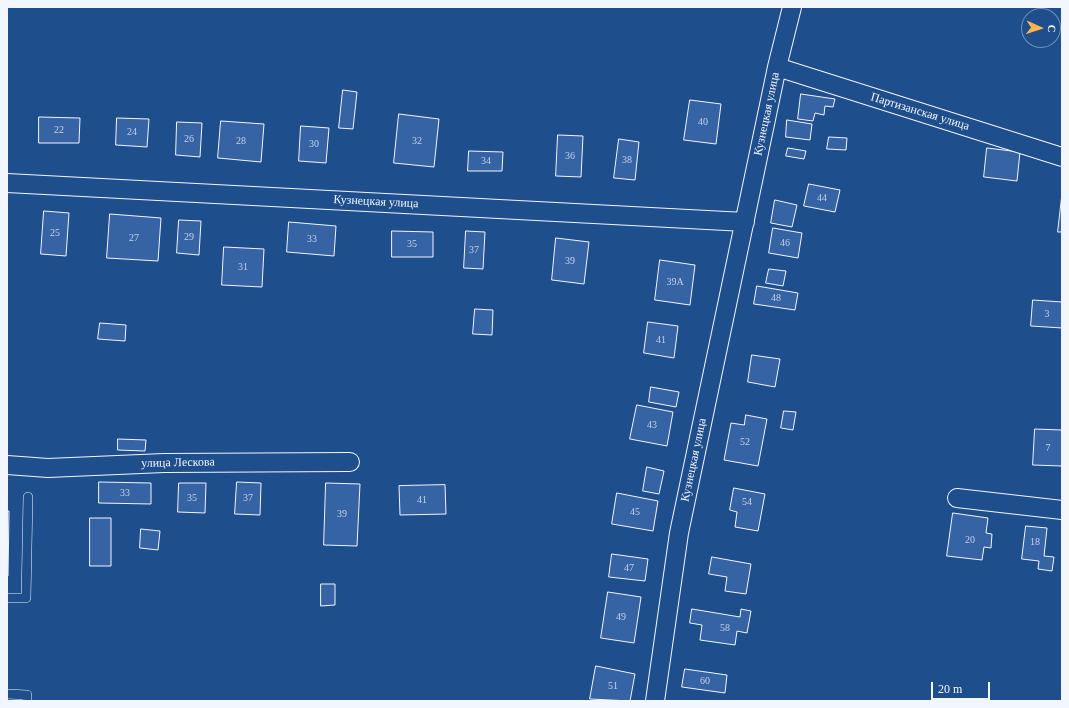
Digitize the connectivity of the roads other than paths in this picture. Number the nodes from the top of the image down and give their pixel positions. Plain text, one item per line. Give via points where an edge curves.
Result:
1 (792, 7) edge
2 (777, 67) junction
3 (1062, 157) edge
4 (7, 183) edge
5 (745, 222) junction
6 (350, 462) dead end
7 (7, 465) edge
8 (28, 497) dead end
9 (957, 498) dead end
10 (1062, 510) edge
11 (7, 598) edge
12 (7, 694) edge
13 (27, 701) edge
14 (655, 701) edge

1 - 2 street, Кузнецкая улица
2 - 3 street, Партизанская улица
2 - 5 street, Кузнецкая улица
4 - 5 street, Кузнецкая улица
5 - 14 street, Кузнецкая улица via 679,534
6 - 7 street, улица Лескова via 164,463 48,468
8 - 11 lane via 26,598
9 - 10 street
12 - 13 lane via 27,695

